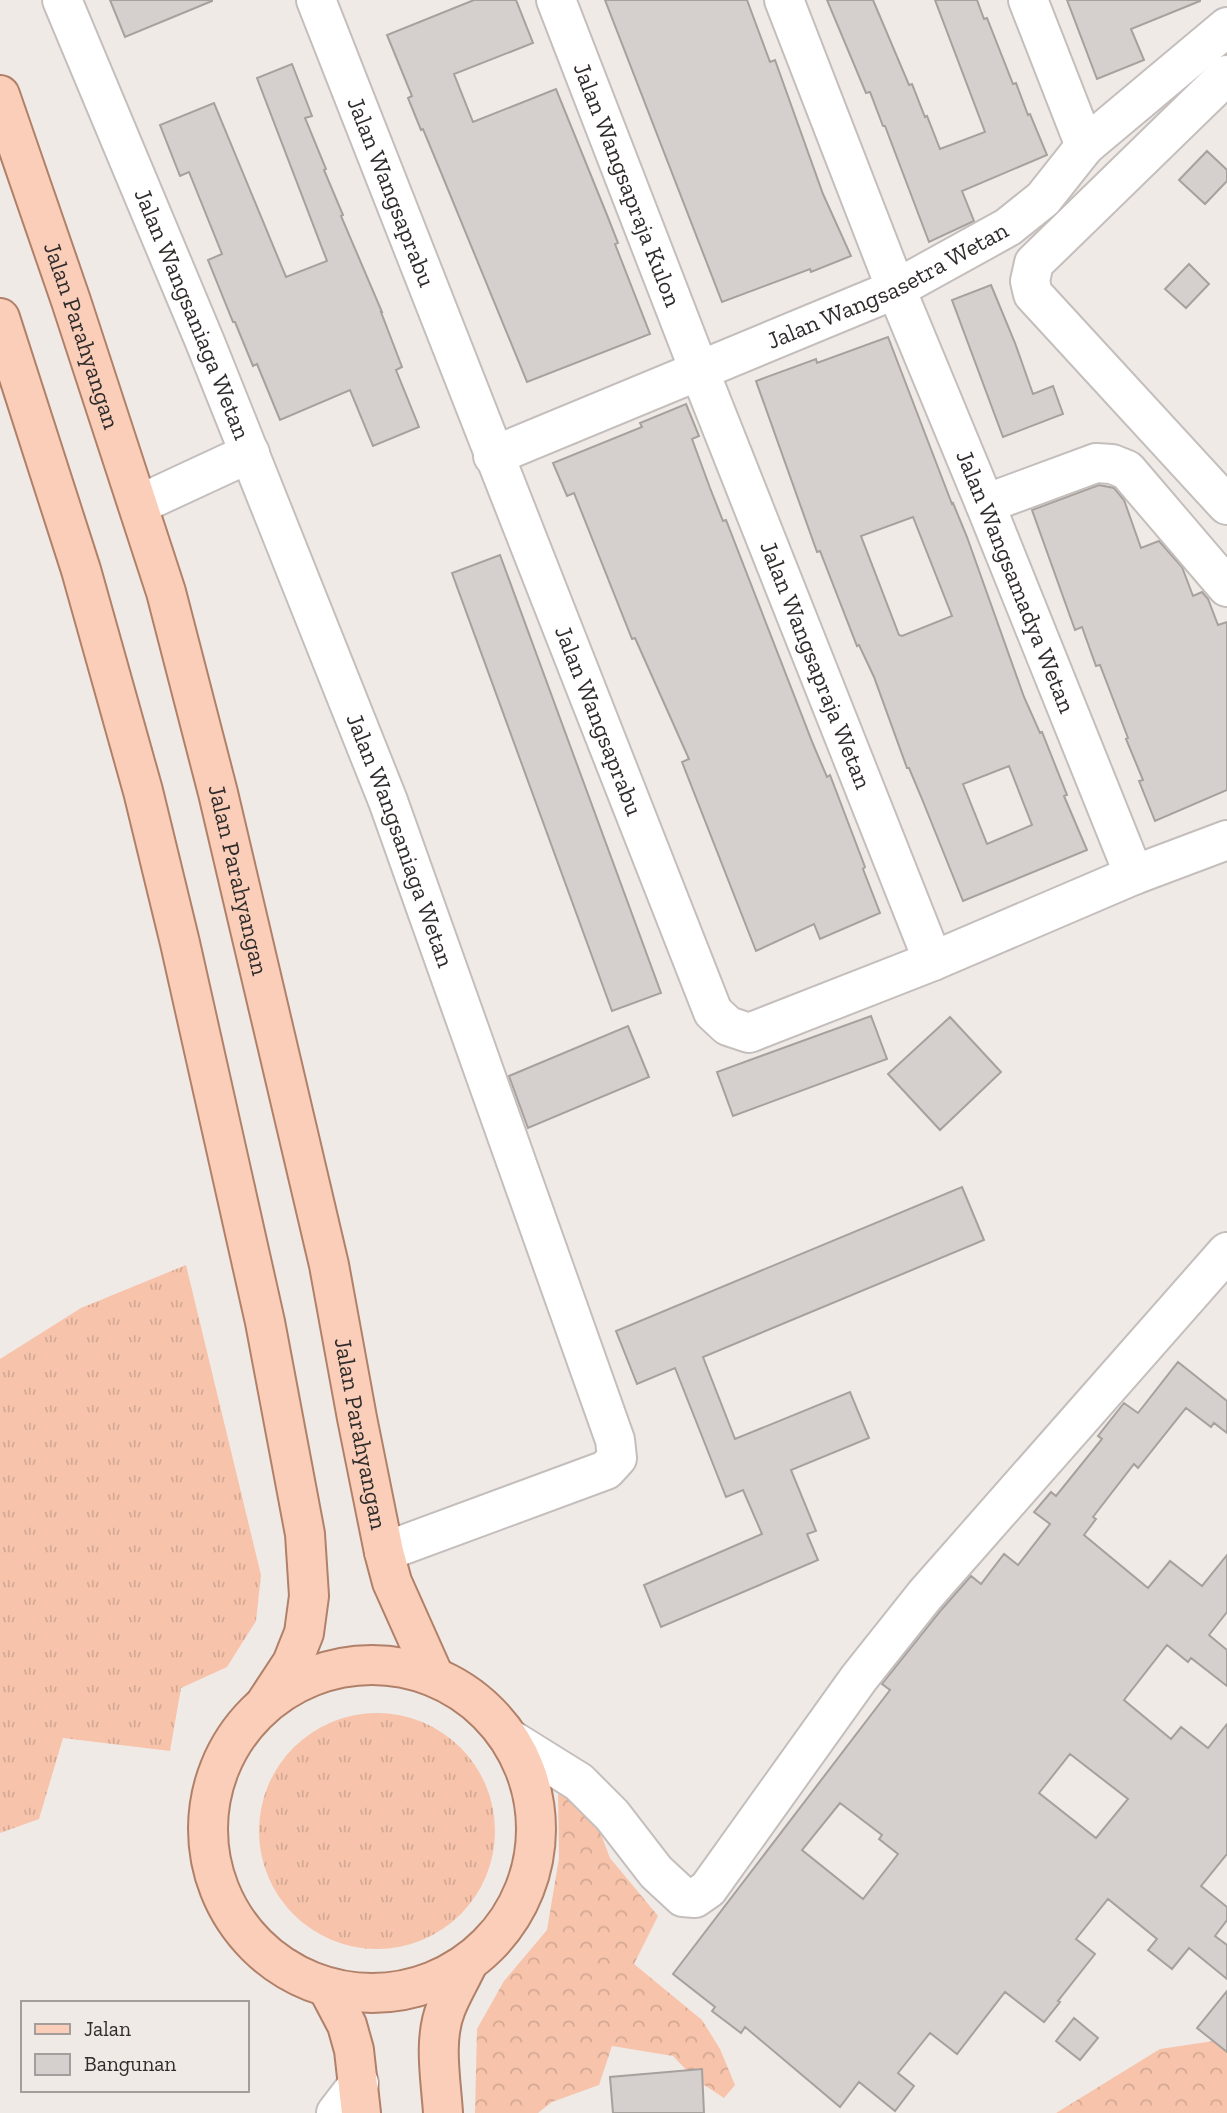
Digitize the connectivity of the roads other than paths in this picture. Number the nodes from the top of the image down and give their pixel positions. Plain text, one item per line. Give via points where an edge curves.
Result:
1 (62, 0) edge
2 (316, 0) edge
3 (556, 0) edge
4 (784, 0) edge
5 (1028, 0) edge
6 (1227, 27) edge
7 (1227, 75) edge
8 (0, 95) edge
9 (1085, 146) junction
10 (896, 289) junction
11 (0, 318) edge
12 (699, 370) junction
13 (250, 453) junction
14 (493, 456) junction
15 (985, 504) junction
16 (138, 505) junction
17 (1227, 505) edge
18 (1227, 587) edge
19 (1227, 840) edge
20 (1134, 875) junction
21 (933, 961) junction
22 (1227, 1252) edge
23 (384, 1552) junction
24 (434, 1676) junction
25 (267, 1701) junction
26 (510, 1739) junction
27 (468, 1963) junction
28 (328, 1989) junction
29 (360, 2098) edge
30 (336, 2113) edge
31 (443, 2113) edge

1 - 13 street, Jalan Wangsaniaga Wetan
2 - 14 street, Jalan Wangsaprabu
3 - 12 street, Jalan Wangsapraja Kulon
4 - 10 street, Jalan Wangsamadya Wetan
5 - 9 street
6 - 9 street, Jalan Wangsasetra Wetan
7 - 17 street via 1034,263 1030,281 1033,294
8 - 16 main road, Jalan Parahyangan
9 - 10 street, Jalan Wangsasetra Wetan via 1043,199 1008,227
10 - 12 street, Jalan Wangsasetra Wetan
10 - 15 street, Jalan Wangsamadya Wetan
11 - 25 main road via 81,570 143,791 265,1322 305,1534 309,1596 304,1633
12 - 14 street, Jalan Wangsasetra Wetan
12 - 21 street, Jalan Wangsapraja Wetan
13 - 16 street
13 - 23 street, Jalan Wangsaniaga Wetan via 388,802 615,1440 617,1458 607,1470
14 - 21 street, Jalan Wangsaprabu via 713,1012 727,1026 749,1032
15 - 18 street via 1096,463 1112,464 1127,470
15 - 20 street, Jalan Wangsamadya Wetan
16 - 23 main road, Jalan Parahyangan via 166,592 273,1018 329,1265
19 - 20 street, Jalan Wangsaprabu
20 - 21 street, Jalan Wangsaprabu
22 - 26 street via 925,1595 859,1678 708,1889 695,1898 683,1898 656,1872 612,1815 579,1782
23 - 24 main road, Jalan Parahyangan via 392,1582
24 - 25 main road via 392,1665 348,1666 305,1678
24 - 26 main road via 477,1702
25 - 28 main road via 233,1740 212,1787 207,1838 218,1889 243,1934 281,1968
26 - 27 main road via 530,1785 537,1834 527,1884 503,1928
27 - 28 main road via 425,1986 376,1995
27 - 31 main road via 445,2010 440,2033
28 - 29 main road via 347,2025
29 - 30 street

